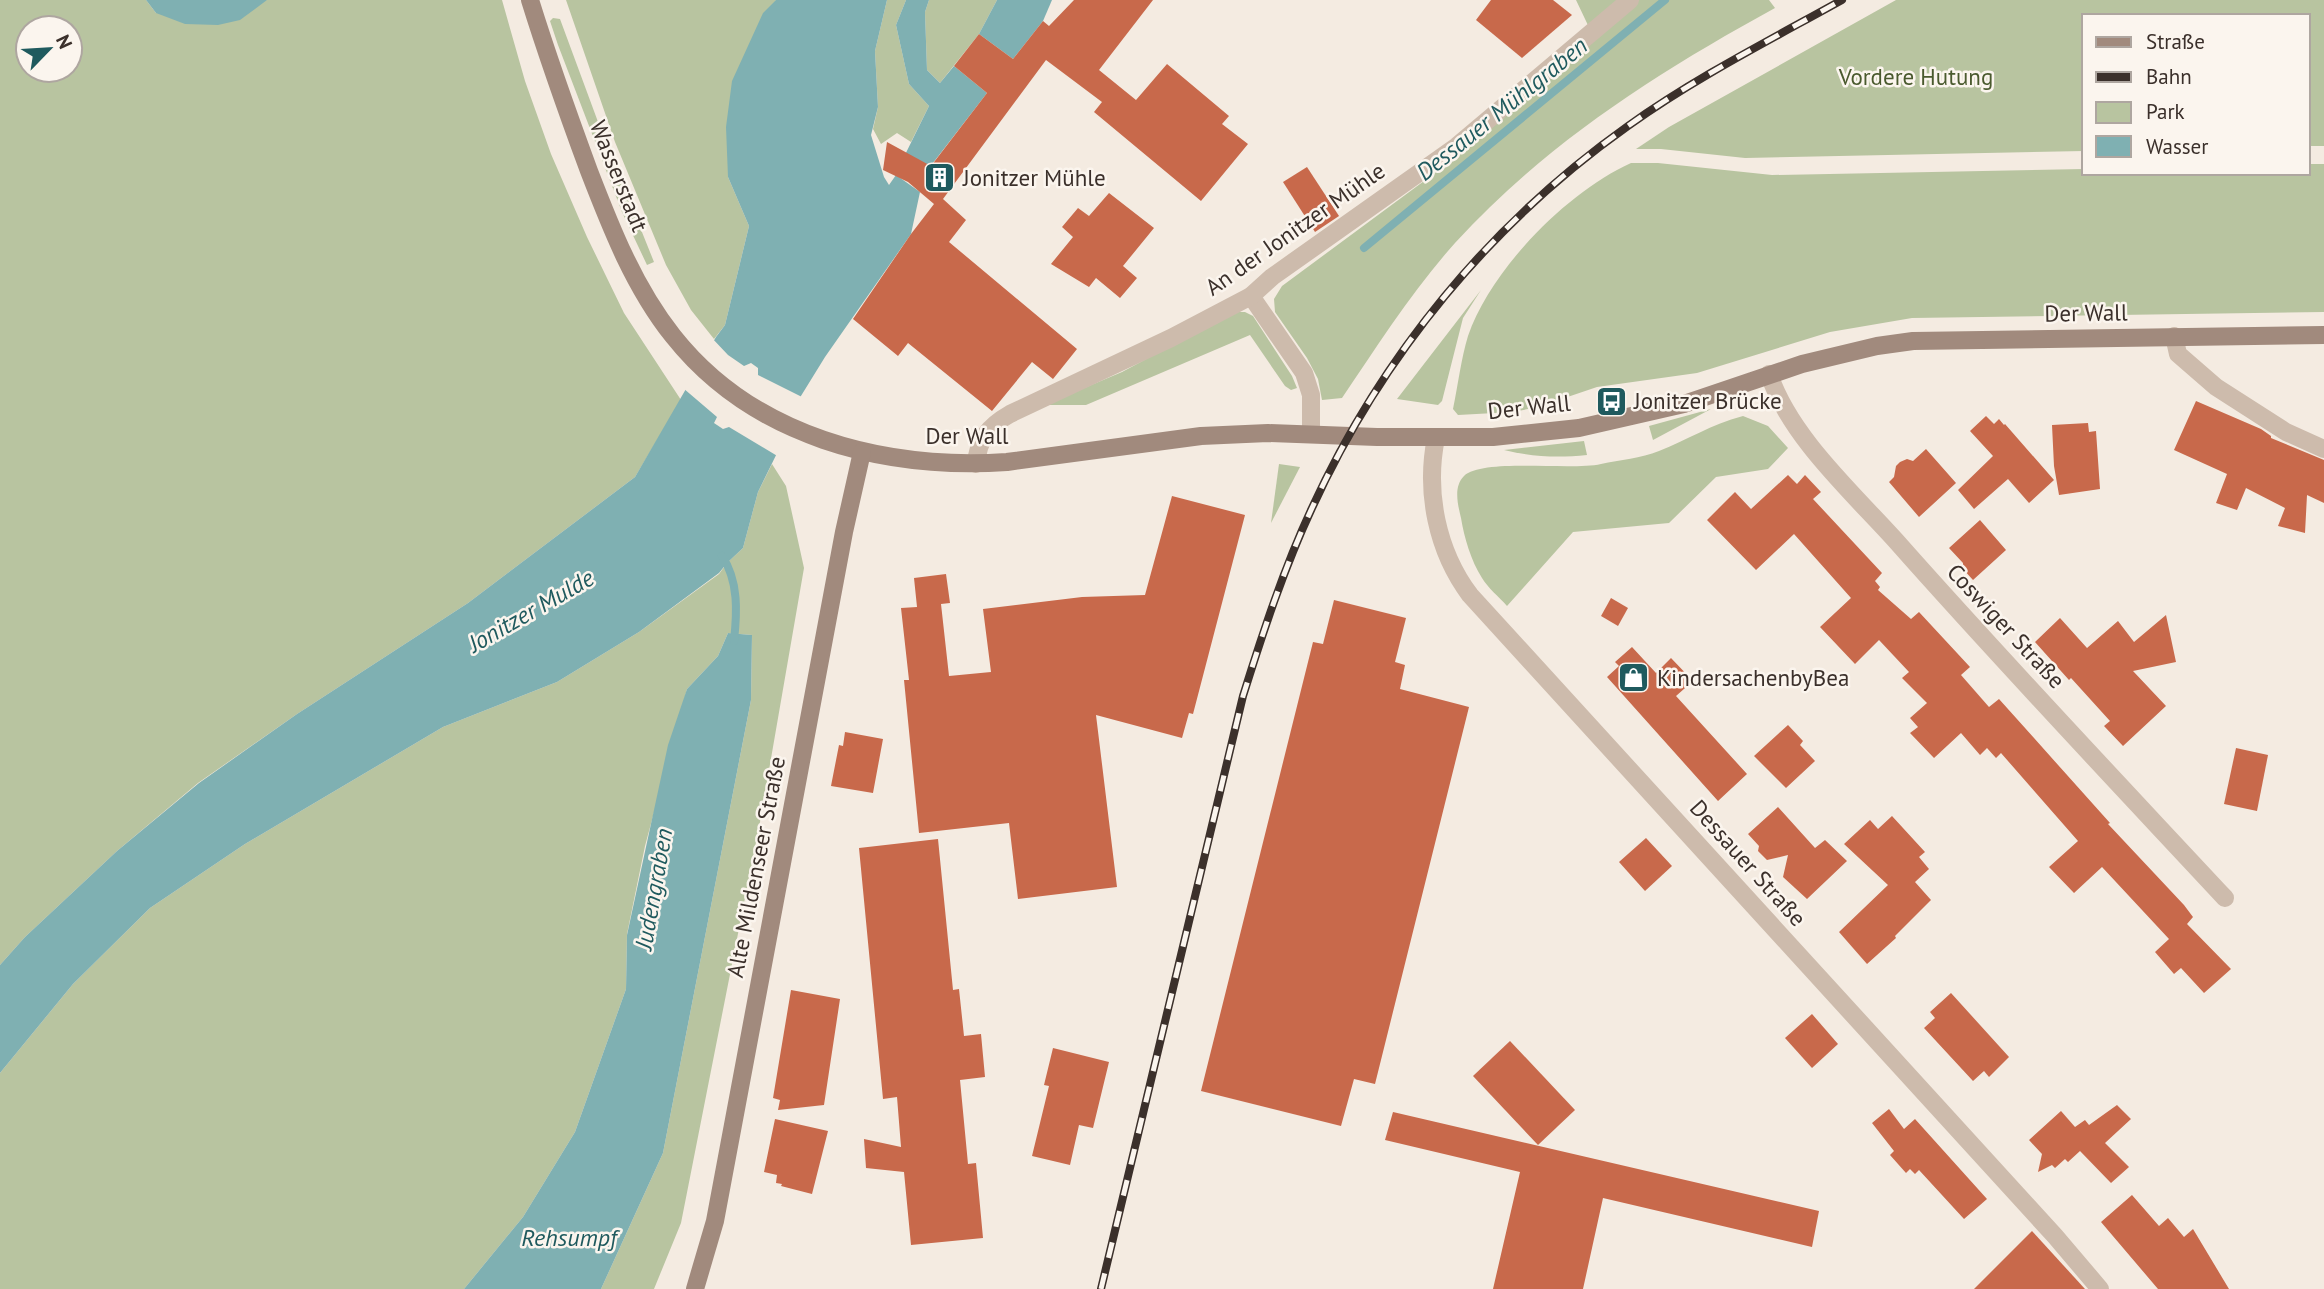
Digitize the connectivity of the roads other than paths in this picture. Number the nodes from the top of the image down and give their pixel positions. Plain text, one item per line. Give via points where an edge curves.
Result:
1 (530, 0) edge
2 (1630, 0) edge
3 (1251, 296) junction
4 (2324, 335) edge
5 (2175, 336) junction
6 (1769, 374) junction
7 (1311, 433) junction
8 (1436, 438) junction
9 (816, 439) joint
10 (2324, 449) edge
11 (862, 453) junction
12 (976, 464) junction
13 (2225, 898) dead end
14 (695, 1289) edge
15 (2100, 1289) edge

1 - 9 main road, Wasserstadt via 607,218 648,301 673,336 722,385 749,405
2 - 3 street, An der Jonitzer Mühle via 1457,146
3 - 7 street via 1304,373 1311,395
3 - 12 street, An der Jonitzer Mühle via 1004,417 983,436
4 - 5 main road, Der Wall
5 - 6 main road, Der Wall via 1913,341
5 - 10 street via 2182,359 2216,387 2286,432
6 - 8 main road, Der Wall via 1684,404 1579,428
6 - 13 street, Coswiger Straße via 1797,431
7 - 8 main road, Der Wall
7 - 12 main road, Der Wall via 1201,436
8 - 15 street, Dessauer Straße via 1431,472 1435,513 1455,575 1470,595
9 - 11 main road, Der Wall
11 - 12 main road, Der Wall
11 - 14 main road, Alte Mildenseer Straße via 715,1221

